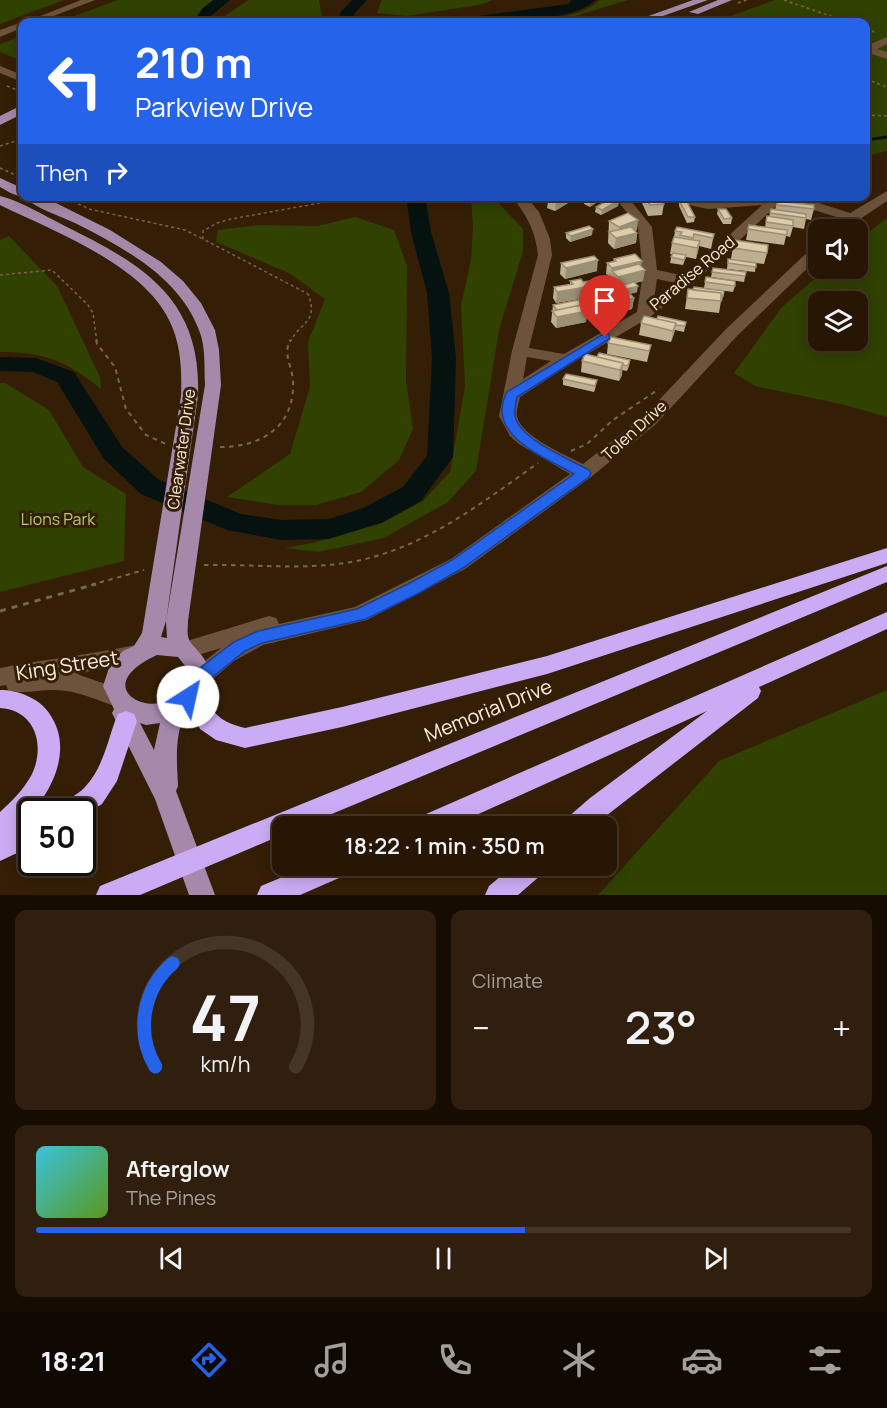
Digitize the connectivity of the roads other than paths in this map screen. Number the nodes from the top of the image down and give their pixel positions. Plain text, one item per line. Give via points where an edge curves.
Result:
1 (90, 0) edge
2 (703, 0) edge
3 (728, 0) edge
4 (41, 18) edge
5 (649, 18) edge
6 (676, 18) edge
7 (18, 27) edge
8 (0, 34) edge
9 (887, 40) edge
10 (870, 48) edge
11 (870, 50) edge
12 (887, 56) edge
13 (0, 69) edge
14 (18, 77) edge
15 (3, 81) edge
16 (18, 85) edge
17 (18, 112) edge
18 (0, 121) edge
19 (18, 121) edge
20 (0, 130) edge
21 (0, 182) edge
22 (18, 191) edge
23 (887, 195) edge
24 (0, 200) edge
25 (40, 201) edge
26 (522, 201) edge
27 (624, 201) edge
28 (689, 201) edge
29 (762, 201) edge
30 (774, 201) edge
31 (814, 201) edge
32 (852, 218) joint
33 (808, 259) edge
34 (650, 273) junction
35 (688, 281) junction
36 (644, 314) junction
37 (520, 351) junction
38 (566, 359) junction
39 (511, 395) junction
40 (584, 473) junction
41 (887, 555) edge
42 (887, 574) edge
43 (360, 614) junction
44 (887, 620) edge
45 (184, 649) junction
46 (139, 652) junction
47 (779, 670) junction
48 (0, 677) edge
49 (197, 682) junction
50 (0, 687) edge
51 (0, 699) edge
52 (178, 705) junction
53 (121, 708) junction
54 (166, 797) junction
55 (90, 798) edge
56 (449, 816) edge
57 (589, 816) edge
58 (0, 828) edge
59 (18, 840) edge
60 (0, 849) edge
61 (314, 876) edge
62 (520, 876) edge
63 (109, 895) edge
64 (202, 895) edge
65 (270, 895) edge
66 (498, 895) edge

1 - 4 street
2 - 5 main road
3 - 6 main road
7 - 8 street
9 - 10 street
11 - 12 street
13 - 14 street
15 - 16 street
17 - 18 main road
19 - 20 main road
21 - 22 main road
23 - 32 street
24 - 46 main road, Clearwater Drive via 128,267 157,291 176,316 184,338 191,382 188,408 155,621 152,634
25 - 45 main road, Clearwater Drive via 111,236 152,262 197,308 207,330 212,374 209,409 177,621 177,636
26 - 37 street via 532,212 545,255
27 - 34 street via 645,227
28 - 29 street via 708,205
30 - 35 street, Paradise Road
31 - 32 street
33 - 40 street, Tolen Drive via 732,332 650,420
34 - 35 street
34 - 36 street
35 - 36 street, Paradise Road
36 - 38 street, Paradise Road
37 - 38 street
37 - 39 street
38 - 39 street, Paradise Road
39 - 40 street via 508,416 516,432
40 - 43 street, Tolen Drive via 458,564
41 - 49 highway via 547,664 245,738 224,733 208,722 197,701
42 - 63 highway, Memorial Drive
43 - 45 street, Tolen Drive via 272,623
43 - 49 street, Tolen Drive via 258,638 226,655
44 - 47 highway
45 - 46 main road via 155,646
45 - 49 main road via 197,665
46 - 48 street, King Street via 85,665
46 - 53 main road via 121,666 116,676 114,687
47 - 56 highway
47 - 57 highway
49 - 52 main road
50 - 53 street, King Street via 19,682 70,682 100,689
51 - 58 highway via 22,704 36,713 50,738 50,755 43,774 28,801
52 - 53 main road via 165,712 145,714
52 - 54 main road via 166,738
53 - 54 main road
53 - 55 highway via 109,773
54 - 64 main road
59 - 60 highway
61 - 65 highway
62 - 66 highway

